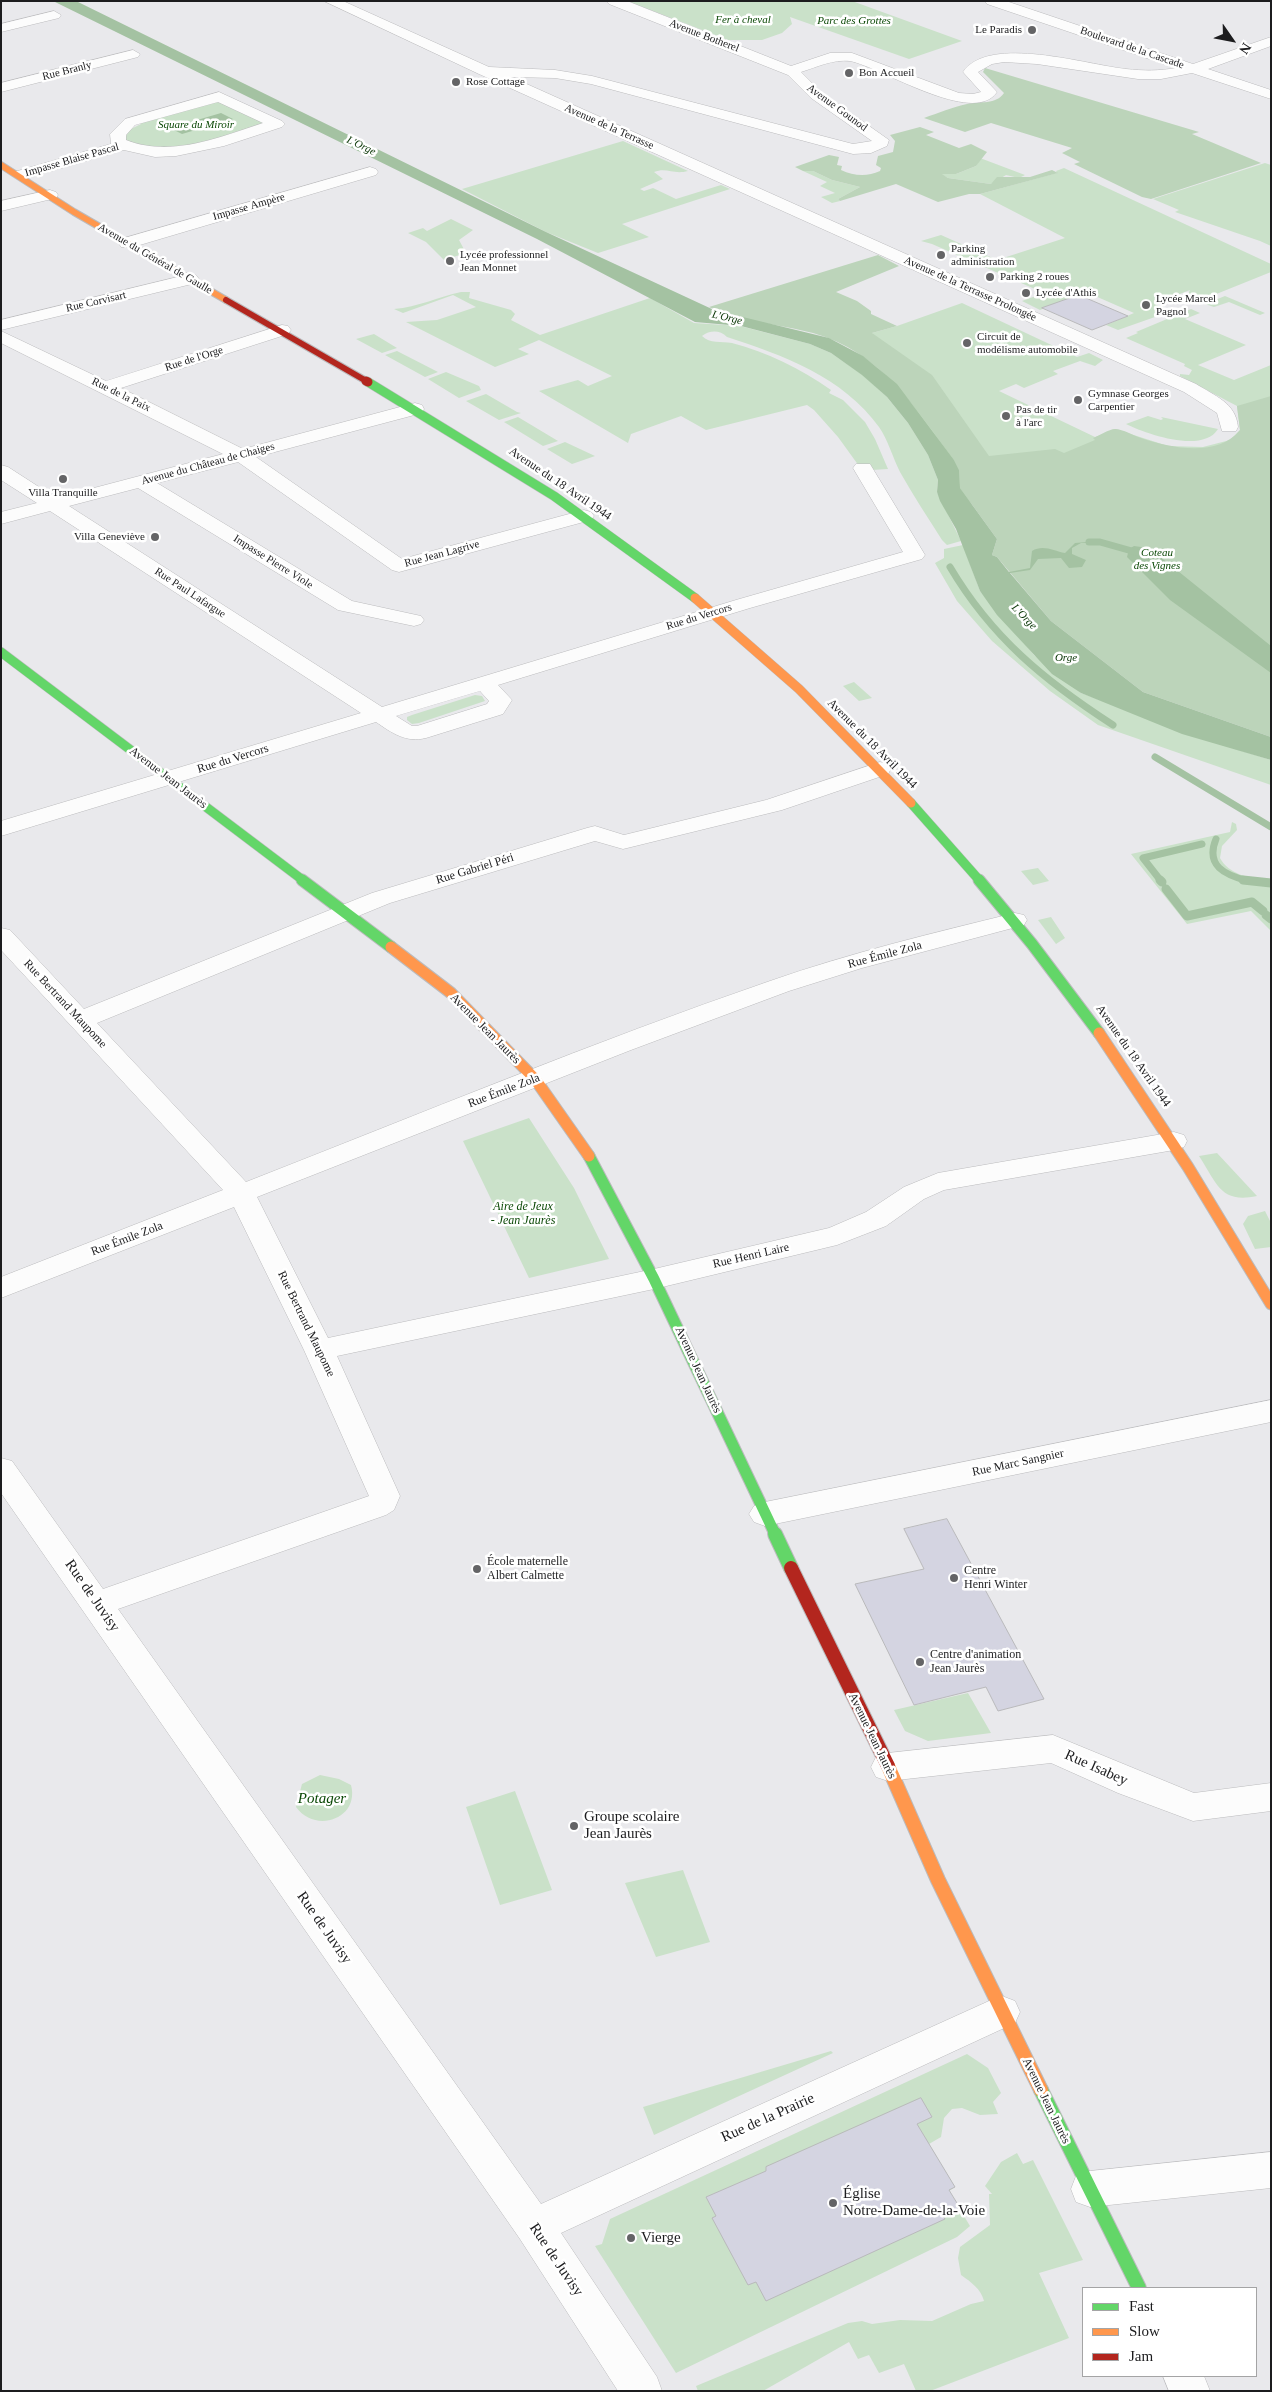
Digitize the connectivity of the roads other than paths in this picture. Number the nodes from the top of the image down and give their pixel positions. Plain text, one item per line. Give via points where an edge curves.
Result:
1 (331, 1) edge
2 (614, 1) edge
3 (992, 1) edge
4 (54, 15) dead end
5 (1, 28) edge
6 (1271, 41) edge
7 (132, 54) dead end
8 (1193, 68) junction
9 (484, 71) junction
10 (793, 72) junction
11 (1, 88) edge
12 (1271, 95) edge
13 (124, 145) junction
14 (1, 165) edge
15 (370, 172) dead end
16 (20, 175) junction
17 (50, 195) junction
18 (1, 206) edge
19 (127, 243) junction
20 (888, 252) joint
21 (190, 280) junction
22 (1, 325) edge
23 (282, 330) junction
24 (1, 336) edge
25 (311, 347) joint
26 (106, 387) junction
27 (415, 409) junction
28 (1229, 427) dead end
29 (241, 455) junction
30 (864, 468) dead end
31 (1, 471) edge
32 (142, 482) junction
33 (53, 505) junction
34 (584, 516) junction
35 (1, 518) edge
36 (715, 613) junction
37 (414, 620) dead end
38 (1, 652) edge
39 (484, 683) junction
40 (379, 714) junction
41 (880, 769) junction
42 (170, 778) junction
43 (1, 829) edge
44 (346, 912) junction
45 (1015, 920) junction
46 (1, 934) edge
47 (81, 1020) junction
48 (535, 1079) junction
49 (1174, 1141) junction
50 (242, 1194) junction
51 (654, 1279) junction
52 (1, 1288) edge
53 (1271, 1304) edge
54 (319, 1350) junction
55 (1271, 1411) edge
56 (1, 1468) edge
57 (765, 1514) junction
58 (97, 1604) junction
59 (888, 1767) junction
60 (1271, 1797) edge
61 (1002, 2012) junction
62 (1271, 2170) edge
63 (1090, 2189) junction
64 (534, 2226) junction
65 (1139, 2287) edge
66 (1183, 2377) edge
67 (642, 2391) edge
68 (1190, 2391) edge

1 - 9 street, Avenue de la Terrasse via 382,18
2 - 10 street, Avenue Botherel
3 - 8 street, Boulevard de la Cascade
4 - 5 street
6 - 8 street
7 - 11 street, Rue Branly
8 - 10 street, Avenue Gounod via 1173,73 1135,74 1023,58 995,59 971,68 971,75 990,92 968,99 845,56 830,57
8 - 12 street, Boulevard de la Cascade
9 - 10 street, Avenue Gounod via 574,76 853,149 881,144 878,136 824,100
9 - 20 street, Avenue de la Terrasse
13 - 13 street, Impasse Blaise Pascal via 148,151 187,149 276,124 219,97 130,122 120,130 117,138
13 - 16 street, Impasse Blaise Pascal
14 - 16 street, Avenue du Général de Gaulle
15 - 19 street, Impasse Ampère
16 - 17 street, Avenue du Général de Gaulle
17 - 18 street
17 - 19 street, Avenue du Général de Gaulle
19 - 21 street, Avenue du Général de Gaulle
20 - 28 street, Avenue de la Terrasse Prolongée via 1190,388 1224,410
21 - 22 street, Rue Corvisart
21 - 23 street, Avenue du Général de Gaulle
23 - 25 street, Avenue du Général de Gaulle
23 - 26 street, Rue de l'Orge
24 - 26 street, Rue de la Paix
25 - 27 street, Avenue du 18 Avril 1944
26 - 29 street, Rue de la Paix
27 - 29 street, Avenue du Château de Chaiges
27 - 34 street, Avenue du 18 Avril 1944 via 501,460
29 - 32 street, Avenue du Château de Chaiges
29 - 34 street, Rue Jean Lagrive via 399,566
30 - 36 street, Rue du Vercors via 915,555
31 - 33 street, Rue Paul Lafargue
32 - 33 street, Avenue du Château de Chaiges
32 - 37 street, Impasse Pierre Viole via 345,606
33 - 35 street, Avenue du Château de Chaiges
33 - 40 street, Rue Paul Lafargue
34 - 36 street, Avenue du 18 Avril 1944
36 - 39 street, Rue du Vercors
36 - 41 street, Avenue du 18 Avril 1944
38 - 42 street, Avenue Jean Jaurès
39 - 40 street, Rue du Vercors
39 - 40 street via 499,696 498,707 418,733 406,732
40 - 42 street, Rue du Vercors
41 - 44 street, Rue Gabriel Péri via 774,805 623,842 595,833 381,898
41 - 45 street, Avenue du 18 Avril 1944
42 - 43 street, Rue du Vercors
42 - 44 street, Avenue Jean Jaurès
44 - 47 street, Rue Gabriel Péri
44 - 48 street, Avenue Jean Jaurès via 451,993
45 - 48 street, Rue Émile Zola via 780,986
45 - 49 street, Avenue du 18 Avril 1944 via 1106,1041
46 - 47 street, Rue Bertrand Maupome
47 - 50 street, Rue Bertrand Maupome
48 - 50 street, Rue Émile Zola
48 - 51 street, Avenue Jean Jaurès via 593,1162
49 - 51 street, Rue Henri Laire via 938,1182 914,1193 876,1219 837,1236
49 - 53 street, Avenue du 18 Avril 1944
50 - 52 street, Rue Émile Zola
50 - 54 street, Rue Bertrand Maupome
51 - 54 street, Rue Henri Laire
51 - 57 street, Avenue Jean Jaurès
54 - 58 street, Rue Bertrand Maupome via 385,1496 383,1502
55 - 57 street, Rue Marc Sangnier
56 - 58 street, Rue de Juvisy
57 - 59 street, Avenue Jean Jaurès
58 - 64 street, Rue de Juvisy
59 - 60 street, Rue Isabey via 1053,1749 1193,1807
59 - 61 street, Avenue Jean Jaurès
61 - 63 street, Avenue Jean Jaurès
61 - 64 street, Rue de la Prairie
62 - 63 street
63 - 65 street, Avenue Jean Jaurès
64 - 67 street, Rue de Juvisy
66 - 68 street

